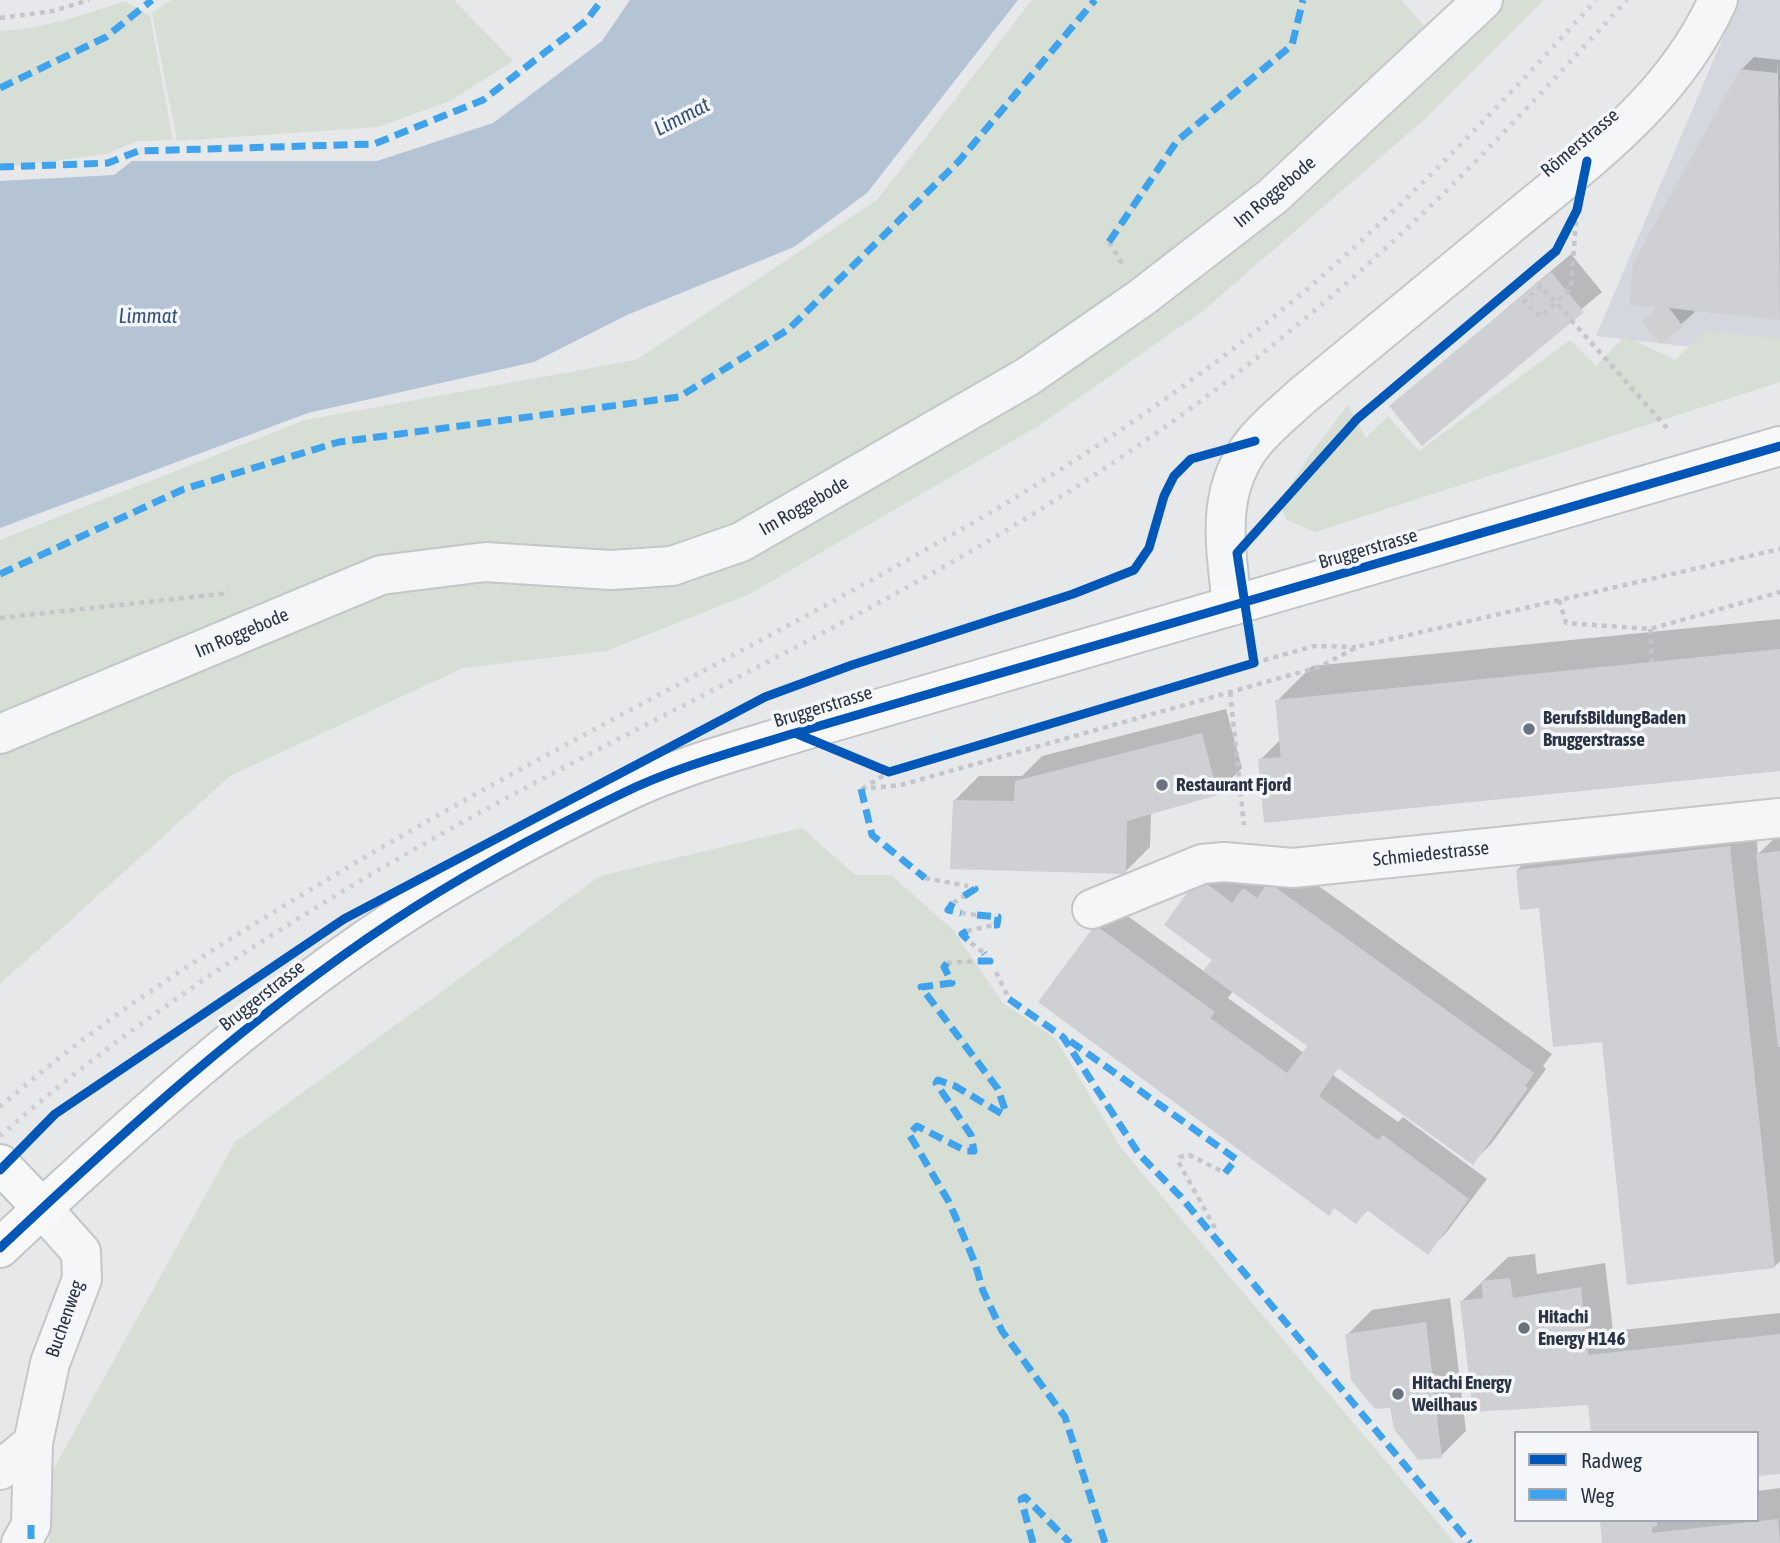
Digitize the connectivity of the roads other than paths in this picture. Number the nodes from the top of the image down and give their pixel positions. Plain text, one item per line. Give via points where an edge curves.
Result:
1 (1483, 0) edge
2 (1718, 0) edge
3 (1780, 446) edge
4 (1232, 606) junction
5 (0, 734) edge
6 (1780, 818) edge
7 (1092, 909) dead end
8 (22, 1187) edge
9 (0, 1248) edge
10 (33, 1443) junction
11 (0, 1470) edge
12 (21, 1543) edge

1 - 5 street, Im Roggebode via 1273,196 1142,298 1027,377 741,542 672,566 611,570 485,562 381,575
2 - 4 street, Römerstrasse via 1674,76 1619,135 1302,396 1255,441 1232,478 1225,503
3 - 4 main road, Bruggerstrasse
4 - 8 main road, Bruggerstrasse via 795,733 622,793 490,863 380,930 265,1013 162,1099
6 - 7 street, Schmiedestrasse via 1293,869 1202,864
8 - 9 main road, Bruggerstrasse
8 - 10 street, Buchenweg via 81,1252 82,1279 50,1363
10 - 11 street
10 - 12 street, Buchenweg via 31,1525

